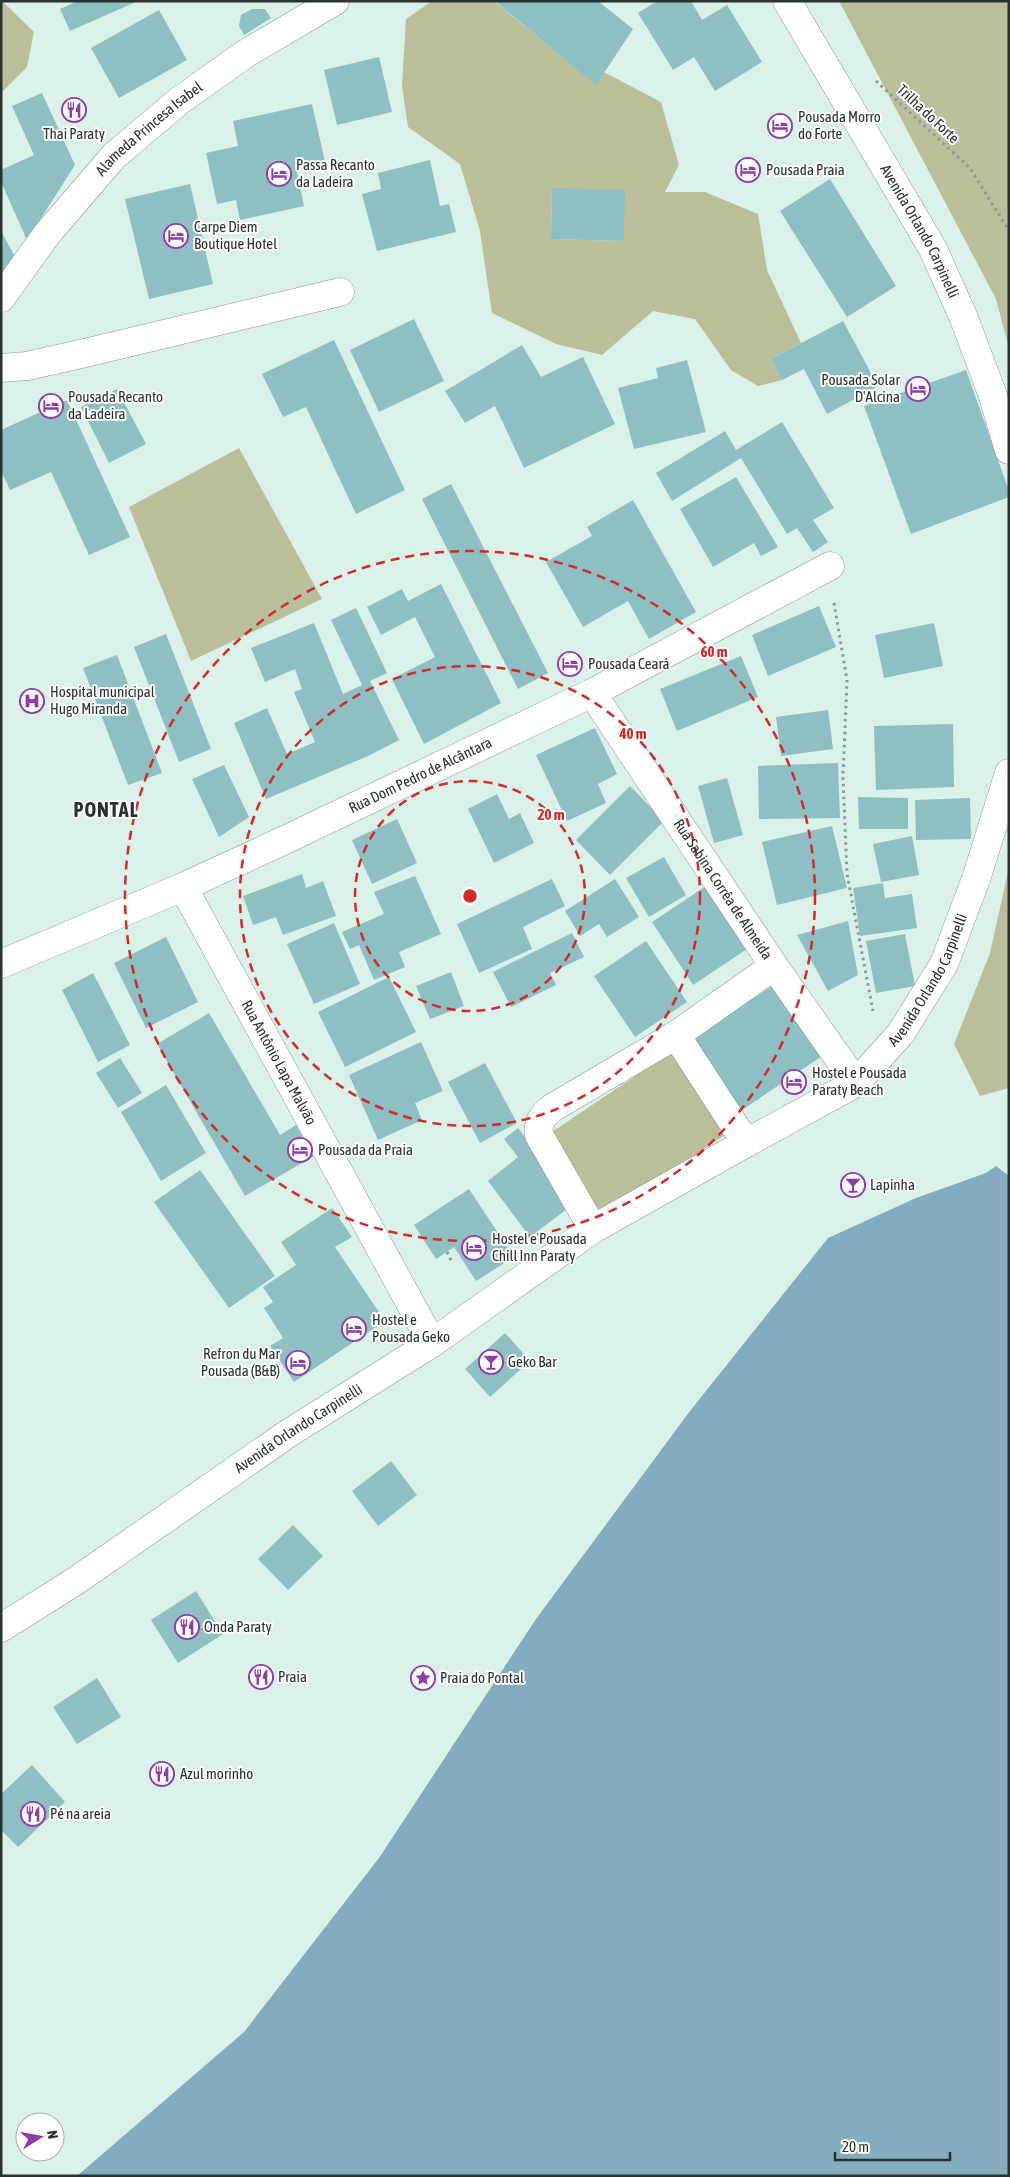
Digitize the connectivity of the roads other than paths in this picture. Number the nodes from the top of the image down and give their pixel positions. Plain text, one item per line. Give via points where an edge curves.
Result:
1 (335, 1) edge
2 (787, 1) edge
3 (340, 292) dead end
4 (1, 298) edge
5 (1, 368) edge
6 (1009, 450) edge
7 (830, 566) road end
8 (592, 693) junction
9 (1009, 773) edge
10 (183, 887) junction
11 (1, 964) edge
12 (774, 966) junction
13 (676, 1035) junction
14 (856, 1084) junction
15 (746, 1143) junction
16 (593, 1229) junction
17 (432, 1343) junction
18 (1, 1628) edge

1 - 4 street, Alameda Princesa Isabel via 245,54 179,101 114,156 47,234
2 - 6 street, Avenida Orlando Carpinelli via 933,249 966,324
3 - 5 street via 85,353 27,366
7 - 8 street, Rua Dom Pedro de Alcântara
8 - 10 street, Rua Dom Pedro de Alcântara
8 - 12 street, Rua Sabina Corrêa de Almeida
9 - 14 street, Avenida Orlando Carpinelli via 977,876 944,964 902,1033
10 - 11 street, Rua Dom Pedro de Alcântara
10 - 17 street, Rua Antônio Lapa Malvão
12 - 13 street
12 - 14 street, Rua Sabina Corrêa de Almeida
13 - 15 street
13 - 16 street via 552,1108 538,1126 539,1135
14 - 15 street, Avenida Orlando Carpinelli
15 - 16 street, Avenida Orlando Carpinelli
16 - 17 street, Avenida Orlando Carpinelli
17 - 18 street, Avenida Orlando Carpinelli via 289,1433 74,1582

